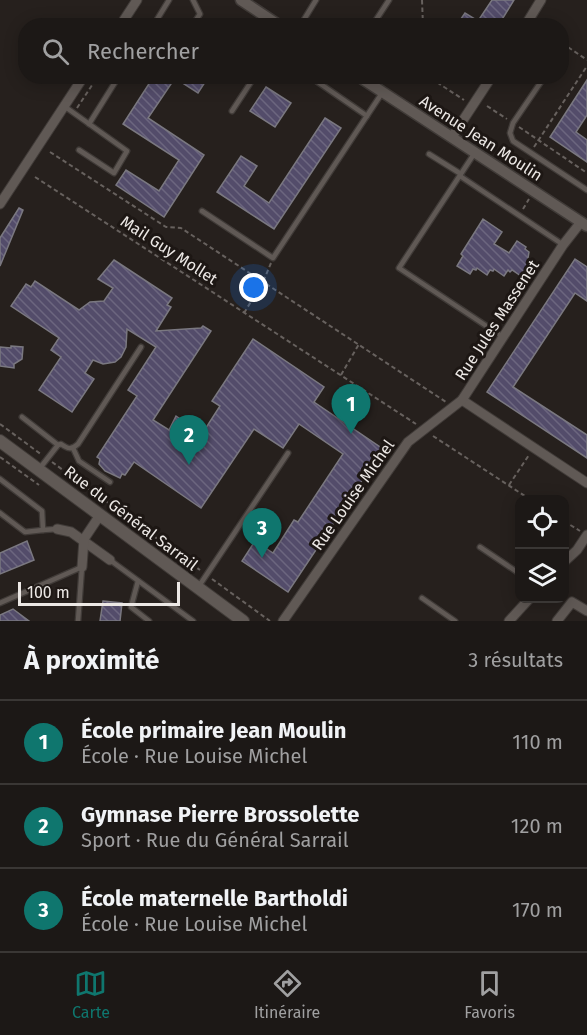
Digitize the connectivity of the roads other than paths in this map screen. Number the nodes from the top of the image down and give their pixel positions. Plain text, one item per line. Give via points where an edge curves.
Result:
1 (137, 0) edge
2 (169, 0) edge
3 (193, 0) edge
4 (241, 0) edge
5 (316, 0) edge
6 (389, 0) edge
7 (541, 0) edge
8 (125, 18) edge
9 (158, 18) edge
10 (197, 18) edge
11 (268, 18) edge
12 (305, 18) edge
13 (377, 18) edge
14 (530, 18) edge
15 (79, 84) edge
16 (114, 84) edge
17 (250, 84) edge
18 (321, 84) edge
19 (369, 84) edge
20 (485, 84) edge
21 (540, 84) edge
22 (382, 93) junction
23 (64, 106) junction
24 (232, 111) dead end
25 (367, 116) junction
26 (89, 124) junction
27 (452, 137) junction
28 (79, 150) dead end
29 (476, 152) junction
30 (429, 154) dead end
31 (460, 175) junction
32 (587, 190) edge
33 (0, 204) edge
34 (201, 211) dead end
35 (585, 221) edge
36 (563, 245) junction
37 (503, 337) junction
38 (141, 347) dead end
39 (462, 400) junction
40 (22, 417) dead end
41 (0, 441) edge
42 (58, 445) junction
43 (73, 448) junction
44 (288, 453) dead end
45 (39, 469) junction
46 (0, 479) edge
47 (110, 482) dead end
48 (587, 483) edge
49 (0, 513) edge
50 (100, 515) junction
51 (57, 529) joint
52 (43, 530) junction
53 (587, 535) edge
54 (84, 539) junction
55 (480, 547) dead end
56 (569, 557) edge
57 (110, 560) joint
58 (82, 567) junction
59 (515, 571) edge
60 (138, 581) junction
61 (198, 587) junction
62 (422, 598) dead end
63 (0, 603) edge
64 (525, 603) edge
65 (587, 611) edge
66 (78, 621) edge
67 (149, 621) edge
68 (193, 621) edge
69 (243, 621) edge
70 (284, 621) edge
71 (455, 621) edge
72 (509, 621) edge
73 (557, 621) edge

1 - 8 street
2 - 9 lane
3 - 10 lane via 200,14
4 - 11 street
5 - 12 lane
6 - 13 lane
7 - 14 street
15 - 23 street
16 - 26 lane
17 - 24 lane
18 - 25 lane
19 - 22 street, Avenue Jean Moulin
20 - 27 street
21 - 32 lane via 513,123 513,141
22 - 25 lane
22 - 27 street, Avenue Jean Moulin
23 - 26 lane
23 - 33 street
25 - 34 lane via 273,258
26 - 28 lane via 127,151 114,173
27 - 29 street, Avenue Jean Moulin
29 - 31 lane
29 - 35 street, Avenue Jean Moulin
30 - 31 lane
31 - 36 lane
31 - 37 lane via 399,268
35 - 36 street, Rue Jules Massenet
36 - 37 street, Rue Jules Massenet
37 - 39 street, Rue Jules Massenet
38 - 43 lane
39 - 48 street, Rue Jules Massenet
39 - 70 street, Rue Louise Michel via 408,442
40 - 42 lane
41 - 45 main road, Rue du Général Sarrail
42 - 43 lane
42 - 45 lane
43 - 47 lane via 79,461
44 - 61 lane
45 - 50 main road, Rue du Général Sarrail
46 - 52 lane via 42,511
49 - 52 lane via 25,532
50 - 54 street
50 - 61 main road, Rue du Général Sarrail
51 - 52 lane
51 - 54 street
53 - 56 street
54 - 57 street
54 - 58 street
55 - 59 lane
57 - 60 lane
58 - 63 lane
58 - 66 lane
60 - 67 lane via 131,607
60 - 68 lane
61 - 69 main road, Rue du Général Sarrail
62 - 71 lane
64 - 72 street
65 - 73 street via 572,602

